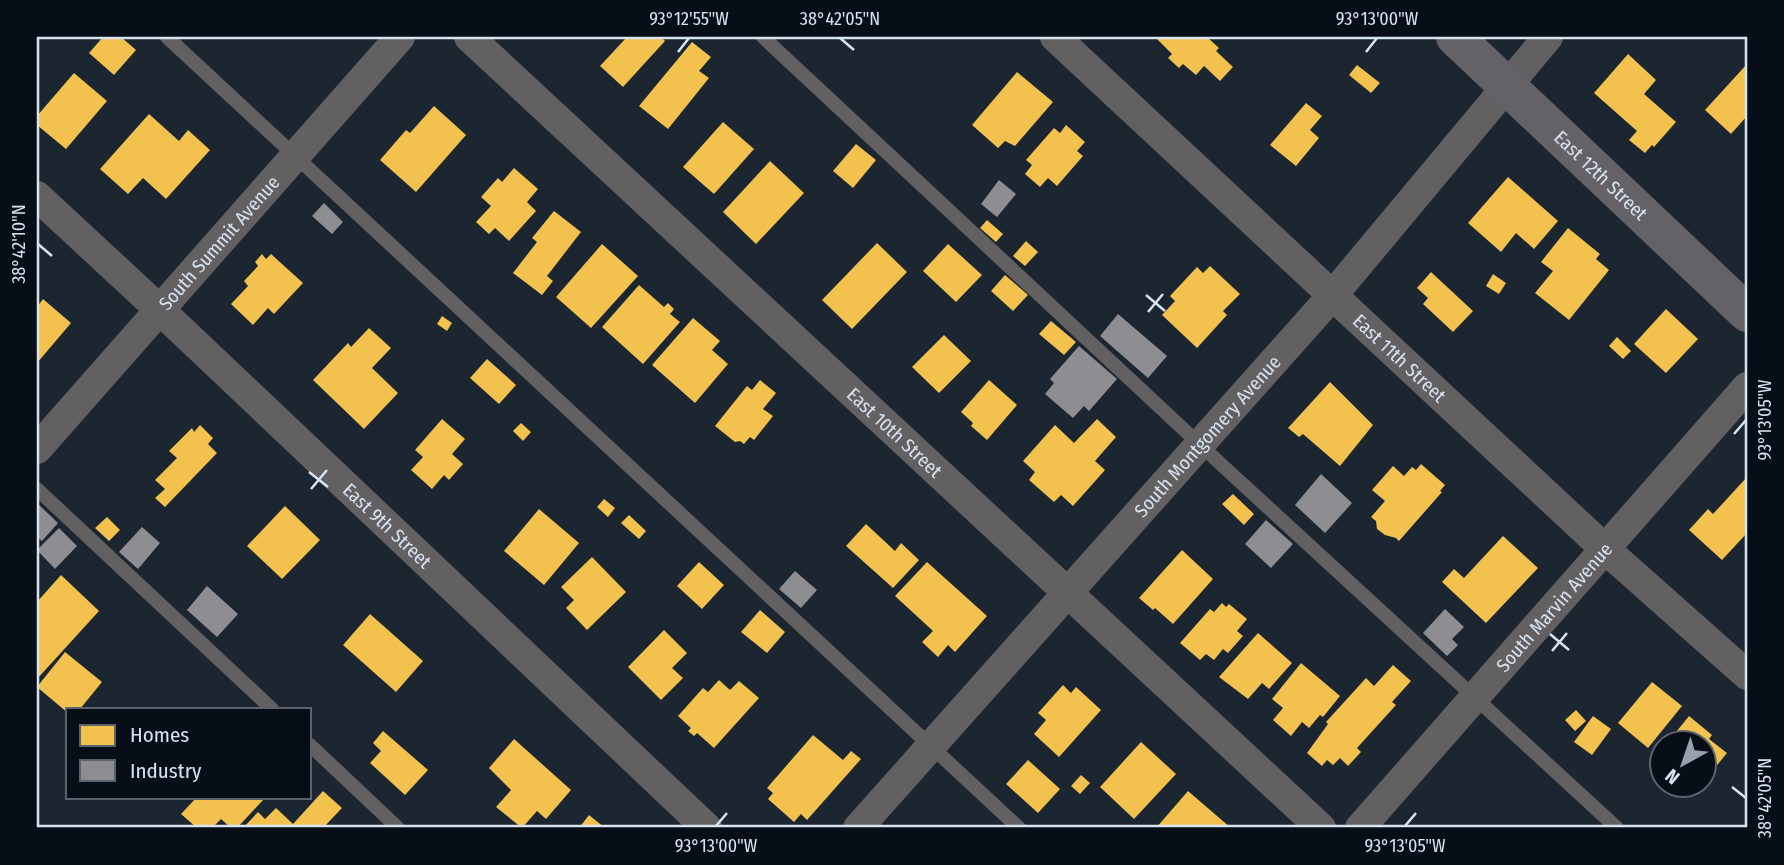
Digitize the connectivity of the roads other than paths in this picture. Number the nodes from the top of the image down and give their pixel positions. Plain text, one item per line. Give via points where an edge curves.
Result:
1 (167, 37) edge
2 (400, 37) edge
3 (468, 37) edge
4 (763, 37) edge
5 (1055, 37) edge
6 (1454, 37) edge
7 (1548, 37) edge
8 (1506, 85) junction
9 (295, 156) junction
10 (37, 196) edge
11 (1332, 296) junction
12 (160, 310) junction
13 (1747, 313) edge
14 (1747, 387) edge
15 (1200, 445) junction
16 (37, 449) edge
17 (37, 489) edge
18 (1605, 550) junction
19 (1066, 594) junction
20 (1747, 676) edge
21 (1475, 700) junction
22 (271, 708) edge
23 (312, 746) edge
24 (932, 746) junction
25 (398, 828) edge
26 (707, 828) edge
27 (858, 828) edge
28 (1019, 828) edge
29 (1321, 828) edge
30 (1360, 828) edge
31 (1617, 828) edge

1 - 9 lane
2 - 9 street, South Summit Avenue
3 - 19 street, East 10th Street
4 - 15 lane
5 - 11 street, East 11th Street
6 - 8 street, East 12th Street
7 - 8 street, South Montgomery Avenue
8 - 11 street, South Montgomery Avenue
8 - 13 street, East 12th Street
9 - 12 street, South Summit Avenue
9 - 24 lane
10 - 12 street, East 9th Street
11 - 15 street, South Montgomery Avenue
11 - 18 street, East 11th Street
12 - 16 street, South Summit Avenue
12 - 26 street, East 9th Street
14 - 18 street, South Marvin Avenue
15 - 19 street, South Montgomery Avenue
15 - 21 lane
17 - 22 lane
18 - 20 street, East 11th Street
18 - 21 street, South Marvin Avenue
19 - 24 street, South Montgomery Avenue
19 - 29 street, East 10th Street
21 - 30 street, South Marvin Avenue
21 - 31 lane
23 - 25 lane
24 - 27 street, South Montgomery Avenue
24 - 28 lane

